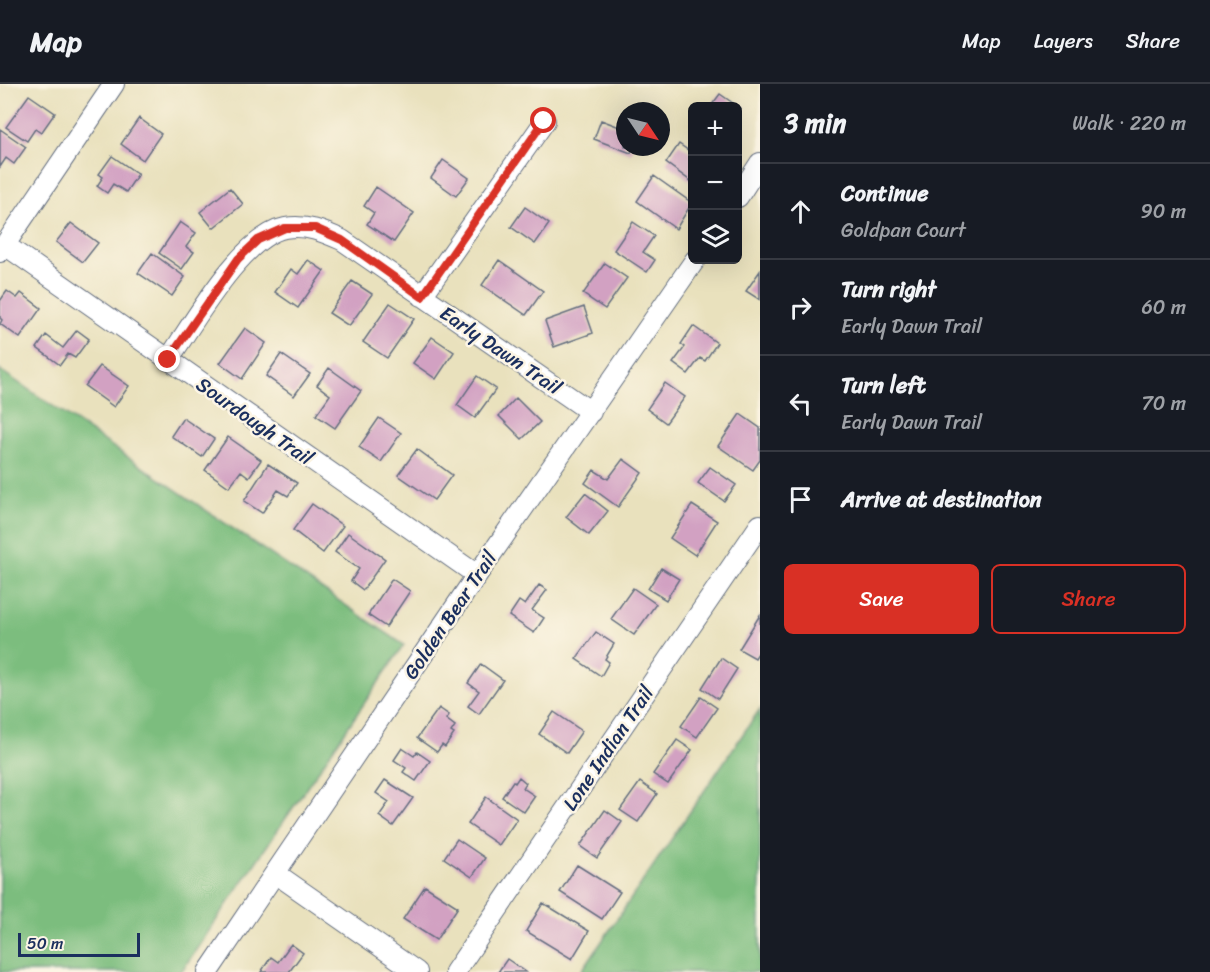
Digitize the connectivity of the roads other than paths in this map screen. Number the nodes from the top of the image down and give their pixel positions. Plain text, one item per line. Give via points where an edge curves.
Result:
1 (114, 84) edge
2 (544, 121) dead end
3 (760, 164) edge
4 (742, 191) edge
5 (2, 248) edge
6 (692, 264) edge
7 (422, 297) junction
8 (168, 360) junction
9 (591, 412) junction
10 (760, 525) edge
11 (477, 575) junction
12 (275, 873) junction
13 (208, 972) edge
14 (417, 972) edge
15 (455, 972) edge

1 - 5 street
2 - 7 street
3 - 4 street
5 - 8 street, Sourdough Trail
6 - 9 street, Golden Bear Trail
7 - 8 street, Early Dawn Trail via 342,240 315,228 285,228 258,240 238,259
7 - 9 street, Early Dawn Trail
8 - 11 street, Sourdough Trail
9 - 11 street, Golden Bear Trail
10 - 15 street, Lone Indian Trail
11 - 12 street, Golden Bear Trail
12 - 13 street, Golden Bear Trail
12 - 14 street

